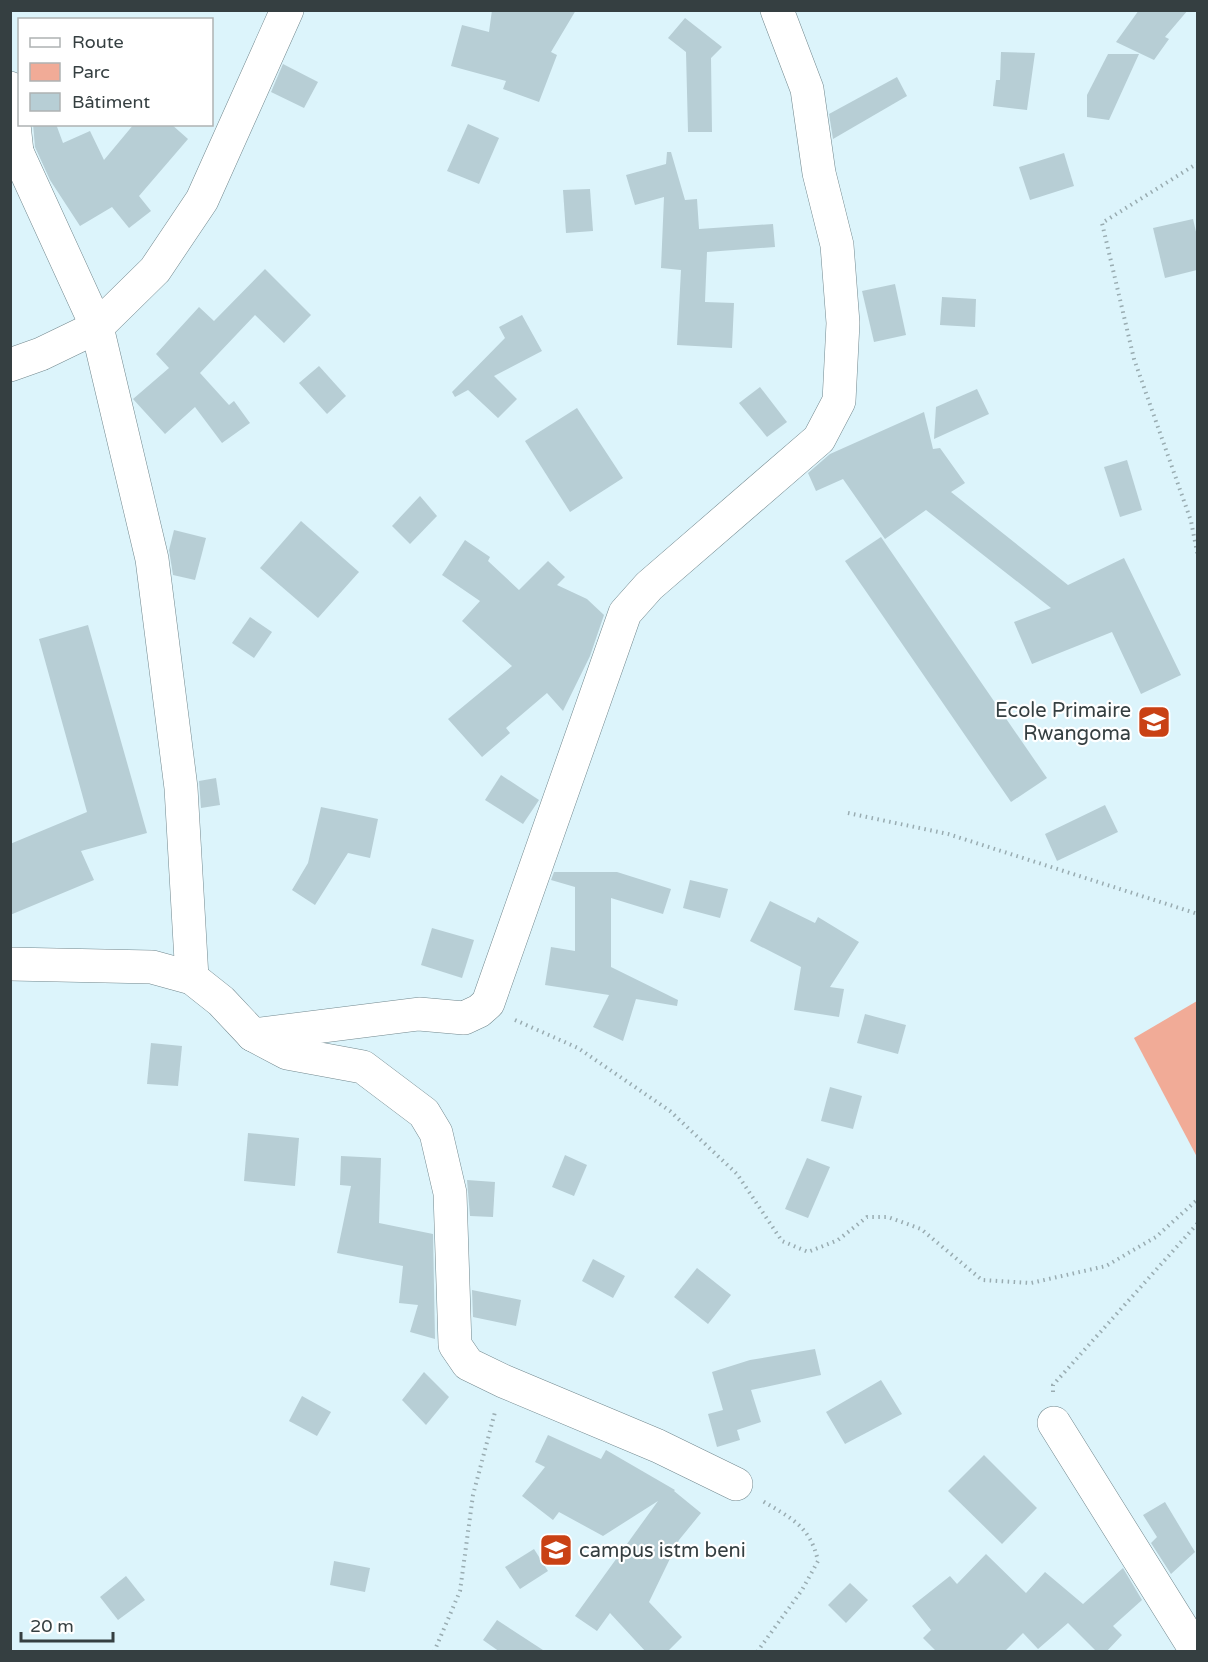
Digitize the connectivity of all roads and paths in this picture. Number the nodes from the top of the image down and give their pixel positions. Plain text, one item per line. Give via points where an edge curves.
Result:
1 (287, 10) edge
2 (777, 10) edge
3 (10, 88) edge
4 (14, 154) edge
5 (1197, 163) edge
6 (97, 327) junction
7 (10, 365) edge
8 (1197, 557) edge
9 (848, 813) dead end
10 (1197, 914) edge
11 (10, 964) edge
12 (192, 978) junction
13 (479, 1011) junction
14 (253, 1035) junction
15 (1197, 1199) edge
16 (1197, 1223) edge
17 (503, 1381) junction
18 (1054, 1423) joint
19 (736, 1484) joint
20 (434, 1652) edge
21 (757, 1652) edge
22 (1197, 1652) edge

1 - 6 street via 202,200 155,270
2 - 13 street via 807,89 819,173 837,245 843,323 839,401 819,439 658,578 625,613 499,976 488,1002
3 - 4 street
4 - 6 street
5 - 8 path via 1102,223 1134,359 1191,521
6 - 7 street
6 - 12 street via 152,559 181,788
9 - 10 path via 948,834
11 - 12 street via 152,967
12 - 14 street
13 - 14 street via 464,1018 419,1014
13 - 15 path via 524,1023 578,1048 670,1111 737,1174 782,1241 808,1252 838,1240 867,1217 888,1217 921,1229 982,1280 1031,1283 1106,1266 1156,1237
14 - 17 street via 286,1053 363,1067 424,1113 436,1133 450,1193 454,1345 468,1364
16 - 18 path via 1053,1385
17 - 19 street via 658,1446
17 - 20 path via 473,1495 460,1591
18 - 22 street
19 - 21 path via 794,1521 813,1541 818,1561

